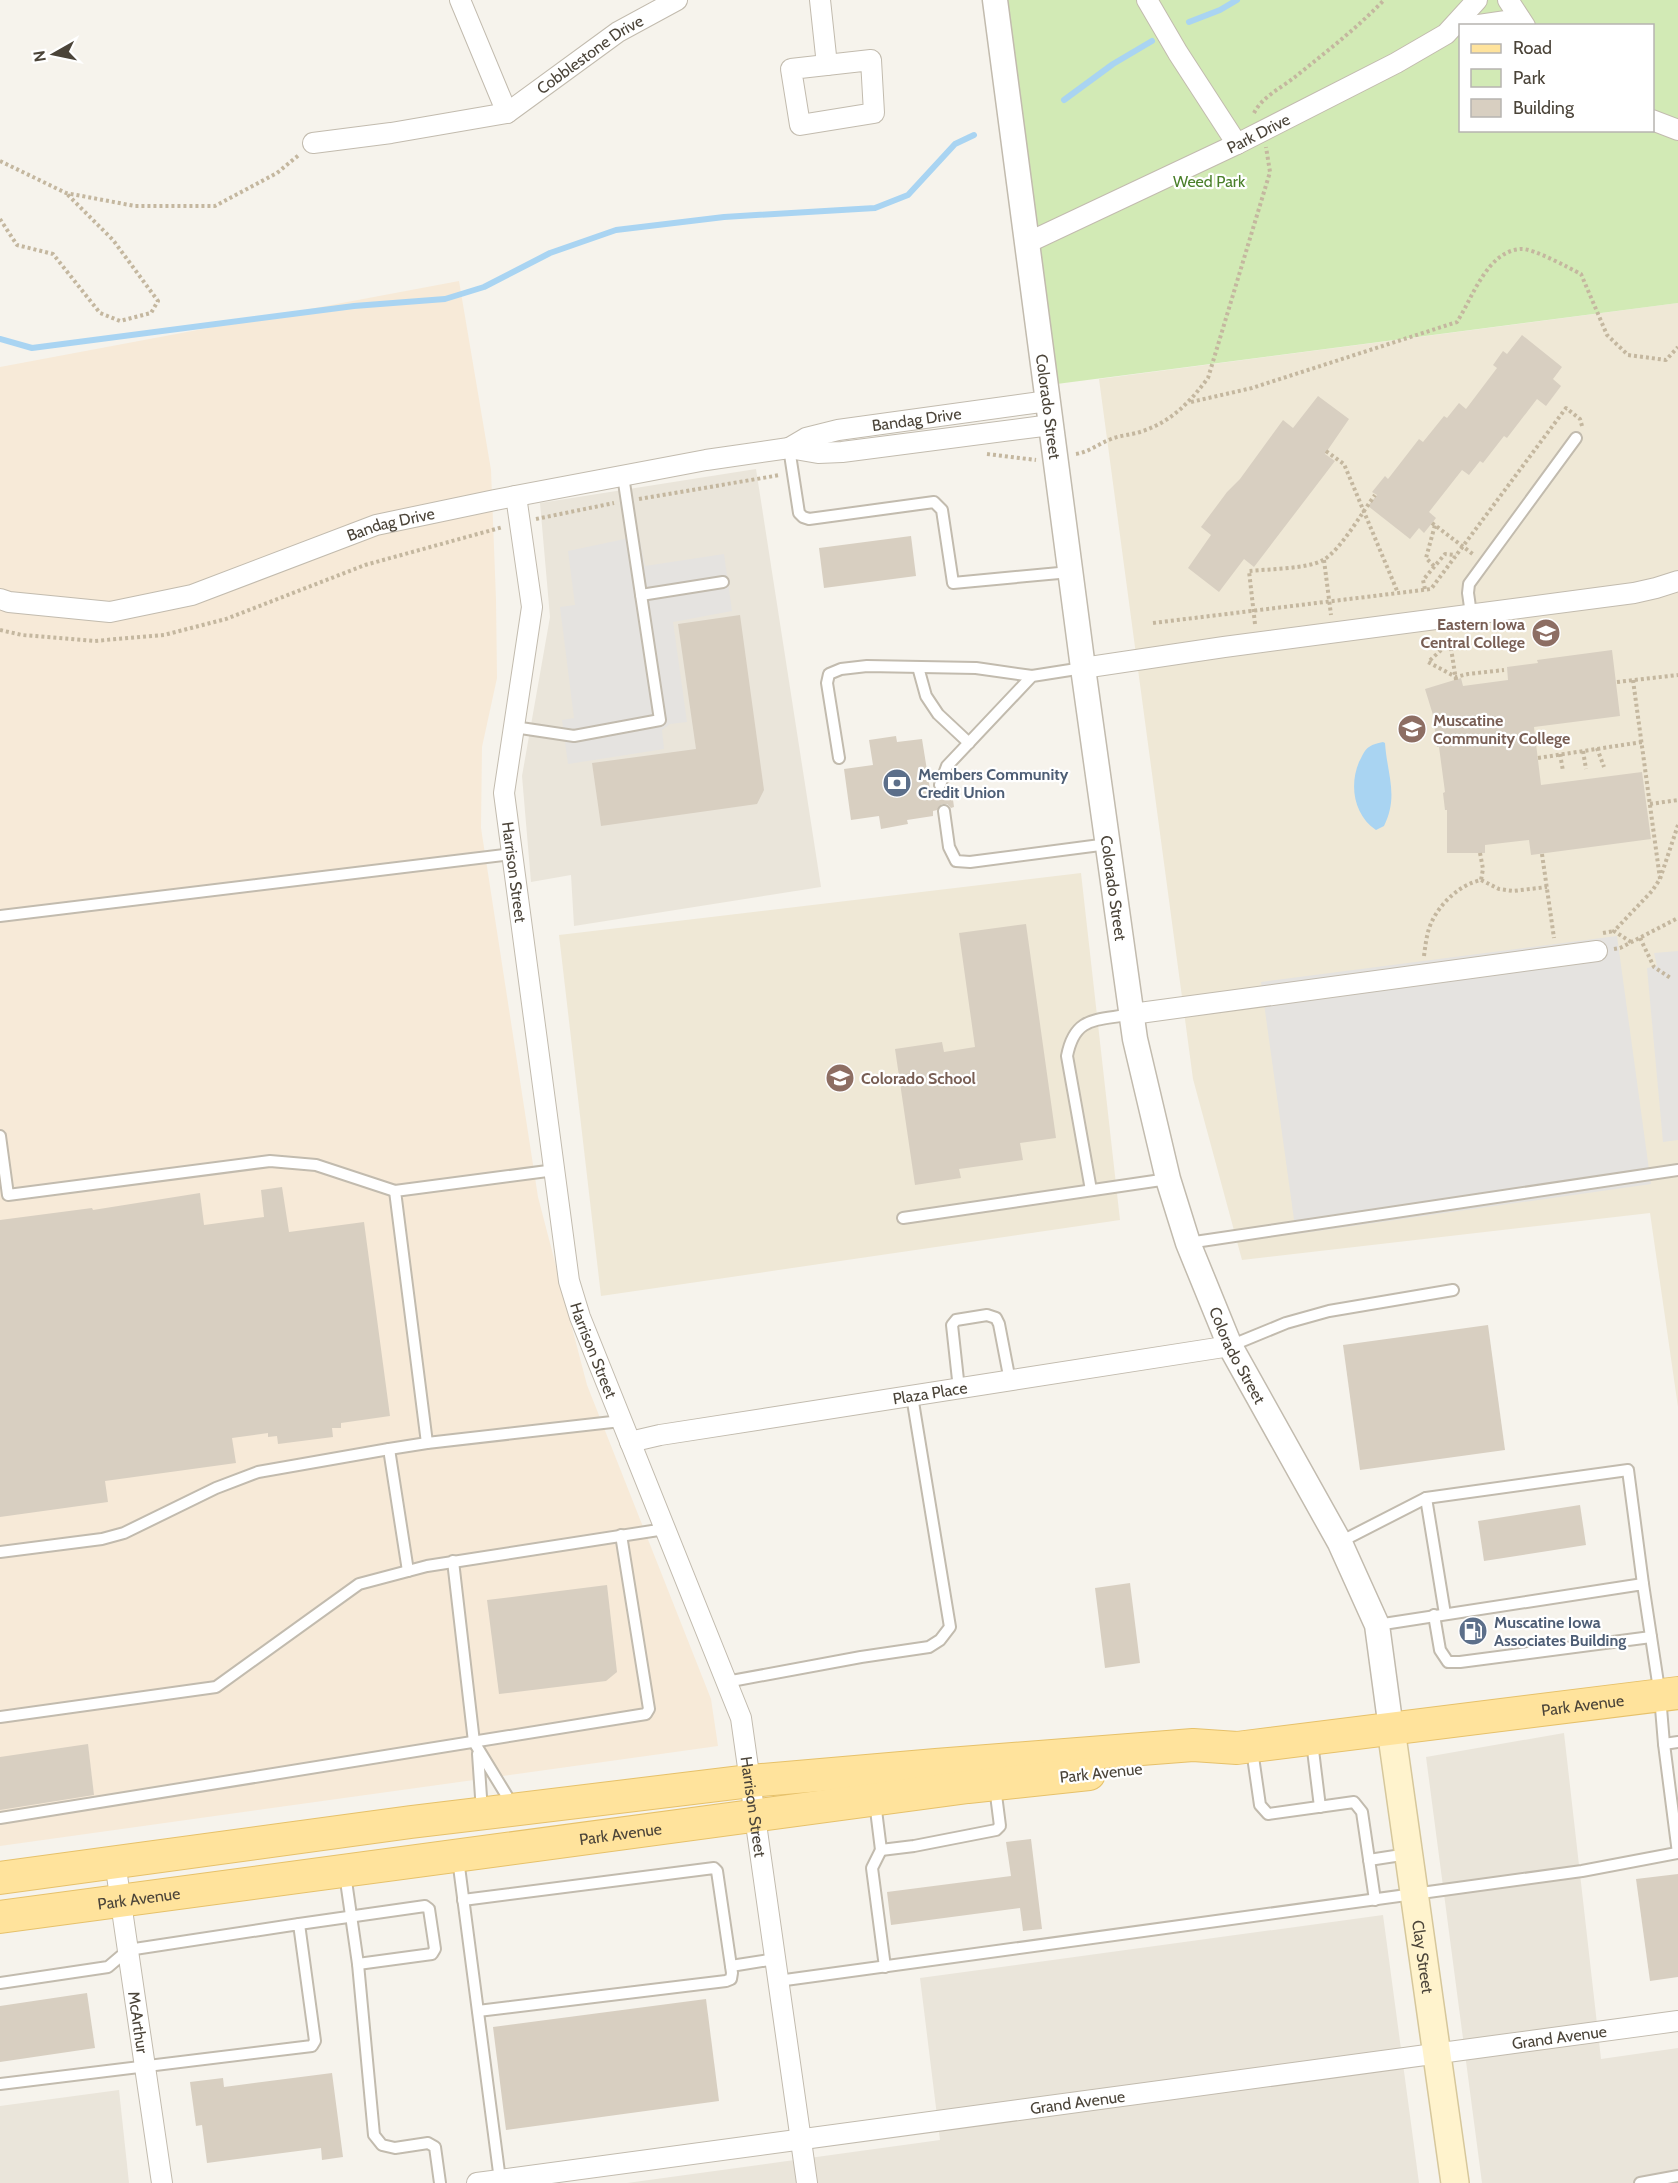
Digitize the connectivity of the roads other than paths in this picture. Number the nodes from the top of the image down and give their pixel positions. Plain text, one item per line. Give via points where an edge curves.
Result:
1 (460, 0) edge
2 (676, 0) edge
3 (693, 0) edge
4 (820, 0) edge
5 (995, 0) edge
6 (1147, 0) edge
7 (1477, 0) edge
8 (1508, 0) edge
9 (1523, 22) edge
10 (1498, 24) edge
11 (1453, 31) edge
12 (827, 65) junction
13 (507, 113) junction
14 (1654, 120) edge
15 (1678, 130) edge
16 (313, 143) road end
17 (1237, 144) junction
18 (1027, 243) junction
19 (1048, 401) junction
20 (1051, 425) junction
21 (1576, 438) road end
22 (789, 448) junction
23 (622, 476) junction
24 (516, 496) junction
25 (1070, 572) junction
26 (1678, 581) edge
27 (723, 582) dead end
28 (641, 595) junction
29 (0, 599) edge
30 (1471, 614) junction
31 (918, 667) junction
32 (1083, 668) junction
33 (1032, 676) junction
34 (514, 728) junction
35 (969, 743) junction
36 (839, 758) dead end
37 (940, 785) dead end
38 (944, 811) dead end
39 (1107, 844) junction
40 (512, 854) junction
41 (0, 916) edge
42 (1597, 951) road end
43 (1132, 1014) junction
44 (0, 1136) edge
45 (555, 1170) junction
46 (1678, 1170) edge
47 (1168, 1179) junction
48 (1091, 1190) junction
49 (394, 1191) junction
50 (903, 1218) dead end
51 (1188, 1243) junction
52 (1453, 1290) dead end
53 (1230, 1346) junction
54 (1010, 1381) junction
55 (959, 1389) junction
56 (912, 1396) junction
57 (621, 1421) junction
58 (630, 1442) junction
59 (427, 1443) junction
60 (389, 1449) junction
61 (1426, 1498) junction
62 (665, 1529) junction
63 (621, 1535) junction
64 (1340, 1542) junction
65 (0, 1552) edge
66 (453, 1561) junction
67 (408, 1571) junction
68 (1643, 1584) junction
69 (1440, 1614) junction
70 (1377, 1625) junction
71 (1651, 1637) junction
72 (726, 1682) junction
73 (1669, 1695) edge
74 (0, 1717) edge
75 (1392, 1730) junction
76 (1312, 1739) junction
77 (1678, 1742) edge
78 (1664, 1743) junction
79 (475, 1747) junction
80 (1245, 1747) junction
81 (993, 1772) junction
82 (750, 1781) junction
83 (874, 1799) junction
84 (1320, 1807) junction
85 (515, 1809) junction
86 (482, 1813) junction
87 (755, 1815) junction
88 (0, 1818) edge
89 (881, 1850) junction
90 (1678, 1853) edge
91 (1409, 1854) junction
92 (457, 1856) junction
93 (1369, 1860) junction
94 (116, 1862) junction
95 (345, 1871) junction
96 (0, 1878) edge
97 (1415, 1895) junction
98 (464, 1900) junction
99 (1376, 1900) junction
100 (121, 1901) junction
101 (351, 1916) junction
102 (0, 1917) edge
103 (299, 1924) junction
104 (128, 1950) junction
105 (775, 1959) junction
106 (358, 1964) junction
107 (731, 1966) junction
108 (885, 1966) junction
109 (778, 1981) junction
110 (0, 1983) edge
111 (478, 2011) junction
112 (1678, 2021) edge
113 (1437, 2054) junction
114 (145, 2068) junction
115 (0, 2084) edge
116 (801, 2139) junction
117 (1678, 2176) edge
118 (500, 2180) junction
119 (162, 2183) edge
120 (440, 2183) edge
121 (477, 2183) edge
122 (807, 2183) edge
123 (1455, 2183) edge
124 (1640, 2183) edge

1 - 13 street
2 - 3 street, Cobblestone Drive
2 - 13 street, Cobblestone Drive via 618,32
4 - 12 street
5 - 18 street, Colorado Street
6 - 17 street
7 - 11 street, Park Drive
8 - 9 street
9 - 10 street
11 - 17 street, Park Drive
12 - 12 street via 791,69 800,125 874,113 871,60
13 - 16 street, Cobblestone Drive via 391,134
14 - 15 street
17 - 18 street, Park Drive
18 - 19 street, Colorado Street
19 - 20 street, Colorado Street
19 - 22 street, Bandag Drive via 838,430 806,438
20 - 22 street, Bandag Drive via 842,452
20 - 25 street, Colorado Street
21 - 30 lane via 1469,584
22 - 23 street, Bandag Drive
22 - 25 lane via 799,513 803,517 934,502 942,510 953,583
23 - 24 street, Bandag Drive
23 - 28 lane
24 - 29 street, Bandag Drive via 376,525 192,595 110,612
24 - 34 street, Harrison Street via 532,607
25 - 32 street, Colorado Street
26 - 30 street via 1634,593
27 - 28 lane
28 - 34 lane via 660,720 574,736
30 - 32 street
31 - 33 lane via 976,668
31 - 35 lane via 926,696 938,714
31 - 36 lane via 867,666 830,674 827,683
32 - 33 lane
32 - 39 street, Colorado Street
33 - 35 lane
34 - 40 street, Harrison Street via 504,793
35 - 37 lane via 947,765
38 - 39 lane via 949,847 956,861
39 - 43 street, Colorado Street
40 - 41 lane
40 - 45 street, Harrison Street
42 - 43 street
43 - 47 street, Colorado Street
43 - 48 lane via 1088,1023 1076,1029 1070,1039 1067,1056
44 - 49 lane via 8,1195 270,1161 316,1165
45 - 49 lane
45 - 57 street, Harrison Street via 569,1281
46 - 51 lane
47 - 48 lane
47 - 51 street, Colorado Street
48 - 50 lane
49 - 59 lane
51 - 53 street, Colorado Street
52 - 53 lane via 1329,1311 1286,1323
53 - 54 street, Plaza Place
53 - 64 street, Colorado Street
54 - 55 street, Plaza Place
54 - 55 lane via 999,1324 987,1315 956,1320 952,1325
55 - 56 street, Plaza Place
56 - 58 street, Plaza Place
56 - 72 lane via 950,1627 929,1647
57 - 58 street, Harrison Street
57 - 59 lane
58 - 62 street, Harrison Street
59 - 60 lane
60 - 65 lane via 258,1472 124,1533 102,1539
60 - 67 lane
61 - 64 lane
61 - 68 lane via 1628,1470
61 - 69 lane
62 - 63 lane
62 - 72 street, Harrison Street
63 - 66 lane
63 - 79 lane via 648,1713
64 - 70 street, Colorado Street
66 - 67 lane
66 - 79 lane
67 - 74 lane via 359,1584 216,1687
68 - 69 lane
68 - 71 lane
69 - 70 lane
69 - 71 lane via 1440,1650 1448,1662
70 - 75 street, Colorado Street
71 - 73 lane
72 - 82 street, Harrison Street via 741,1718
73 - 75 main road, Park Avenue
73 - 78 lane
75 - 76 main road, Park Avenue
75 - 91 main road, Clay Street
76 - 80 main road, Park Avenue
76 - 84 lane
77 - 78 lane
78 - 90 lane
79 - 85 lane
79 - 86 lane
79 - 88 lane
80 - 81 main road, Park Avenue via 1193,1745
80 - 84 lane via 1260,1805 1268,1814
81 - 82 main road, Park Avenue
81 - 83 main road, Park Avenue
81 - 89 lane via 1000,1826 996,1830
82 - 85 main road, Park Avenue
82 - 87 street, Harrison Street
83 - 87 main road, Park Avenue
83 - 89 lane
84 - 93 lane via 1354,1802 1362,1812
85 - 86 main road, Park Avenue
86 - 94 main road, Park Avenue
87 - 92 main road, Park Avenue
87 - 105 street, Harrison Street
89 - 108 lane via 872,1868
90 - 97 lane
91 - 93 lane
91 - 97 main road, Clay Street
92 - 95 main road, Park Avenue
92 - 98 lane
93 - 99 lane
94 - 96 main road, Park Avenue
94 - 100 street, McArthur
95 - 100 main road, Park Avenue
95 - 101 lane
97 - 99 lane
97 - 113 main road, Clay Street
98 - 107 lane via 714,1868
98 - 111 lane
99 - 108 lane
100 - 102 main road, Park Avenue
100 - 104 street, McArthur
101 - 103 lane
101 - 106 lane
101 - 106 lane via 425,1906 429,1909 435,1949 432,1954
103 - 104 lane
103 - 114 lane via 314,2045
104 - 110 lane via 108,1967
104 - 114 street, McArthur
105 - 107 lane
105 - 109 street, Harrison Street
106 - 120 lane via 374,2135 382,2145 394,2148 432,2144
107 - 111 lane via 731,1978 726,1981
108 - 109 lane
109 - 116 street, Harrison Street
111 - 118 lane
112 - 113 street, Grand Avenue
113 - 116 street, Grand Avenue
113 - 123 main road, Clay Street
114 - 115 lane
114 - 119 street, McArthur
116 - 118 street, Grand Avenue
116 - 122 street, Harrison Street
117 - 124 lane
118 - 121 street, Grand Avenue

